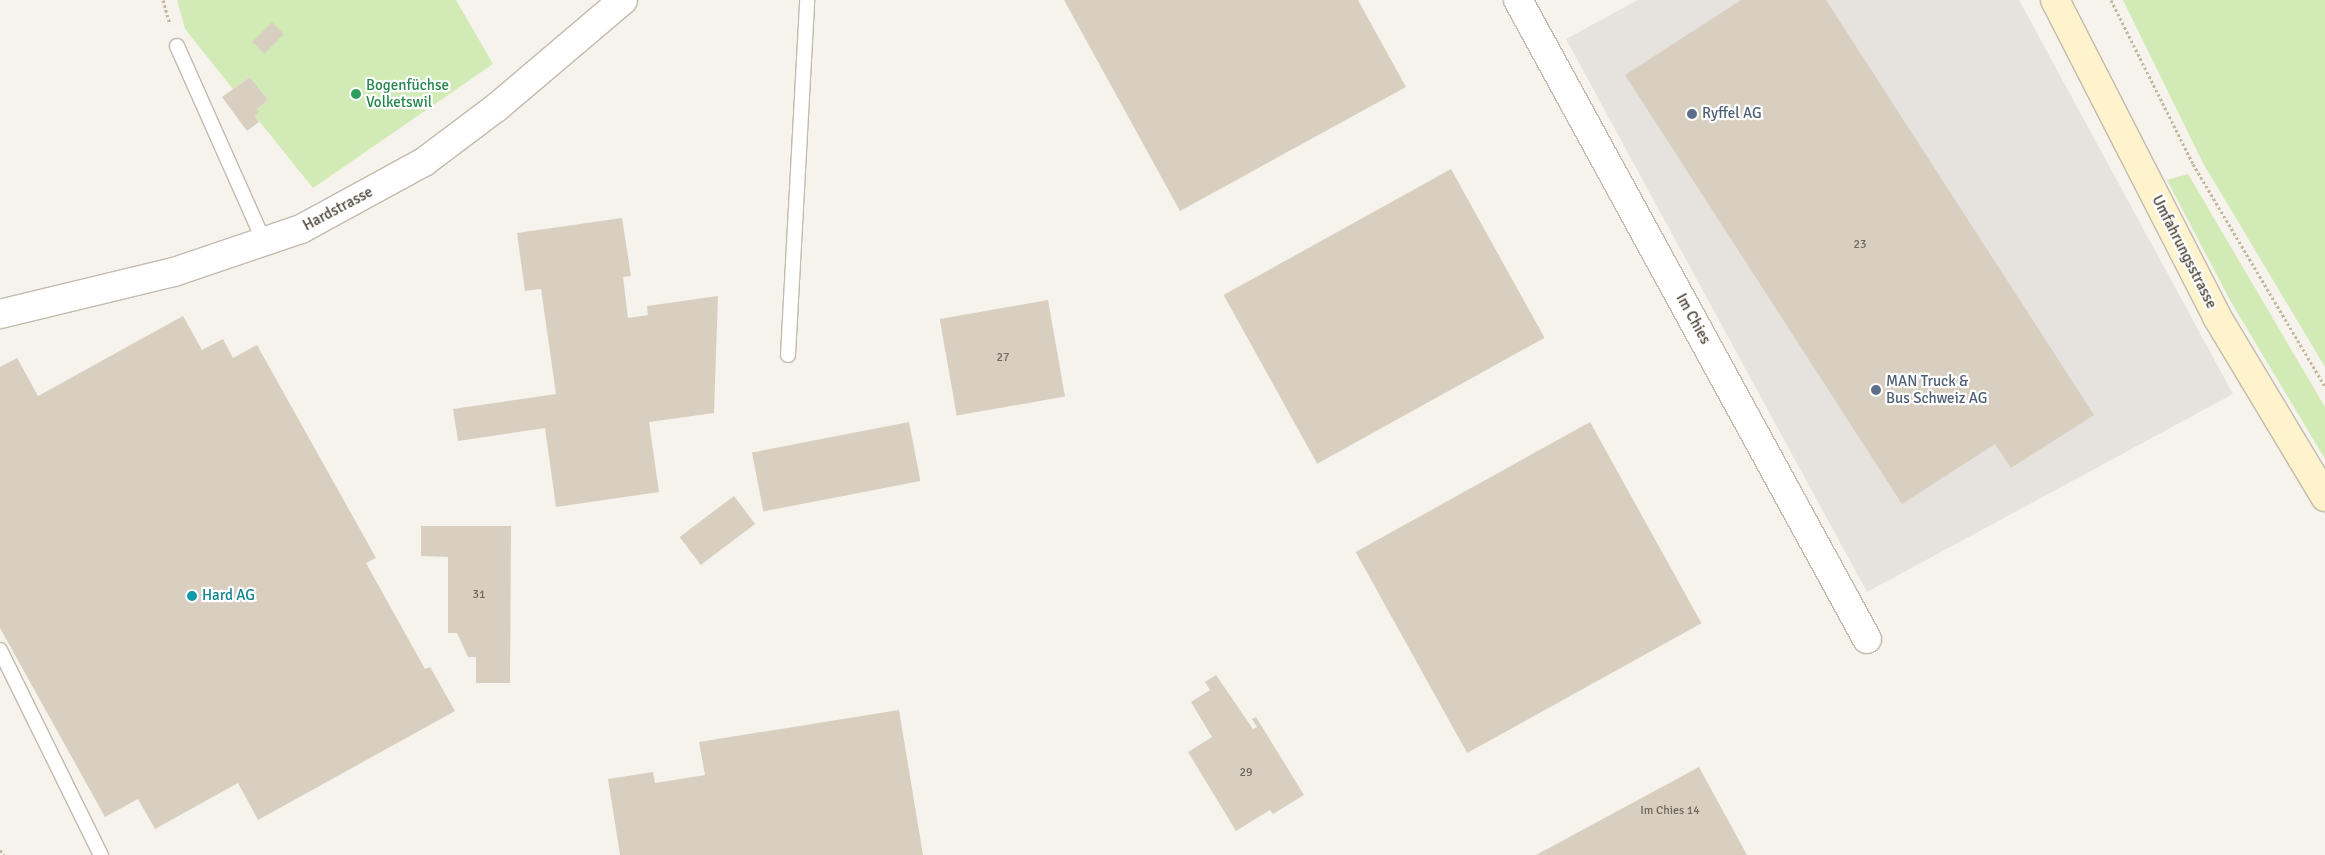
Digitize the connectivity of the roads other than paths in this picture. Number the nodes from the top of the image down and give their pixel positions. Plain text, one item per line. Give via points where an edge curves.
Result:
1 (623, 0) edge
2 (807, 0) edge
3 (1518, 0) edge
4 (2055, 0) edge
5 (177, 46) dead end
6 (265, 244) junction
7 (0, 314) edge
8 (788, 355) dead end
9 (2325, 498) edge
10 (1867, 639) dead end
11 (0, 650) edge
12 (101, 855) edge

1 - 6 street, Hardstrasse via 496,108 424,162 351,204
2 - 8 lane
3 - 10 street, Im Chies
4 - 9 main road, Umfahrungsstrasse via 2216,317
5 - 6 lane
6 - 7 street, Hardstrasse via 174,272
11 - 12 lane

